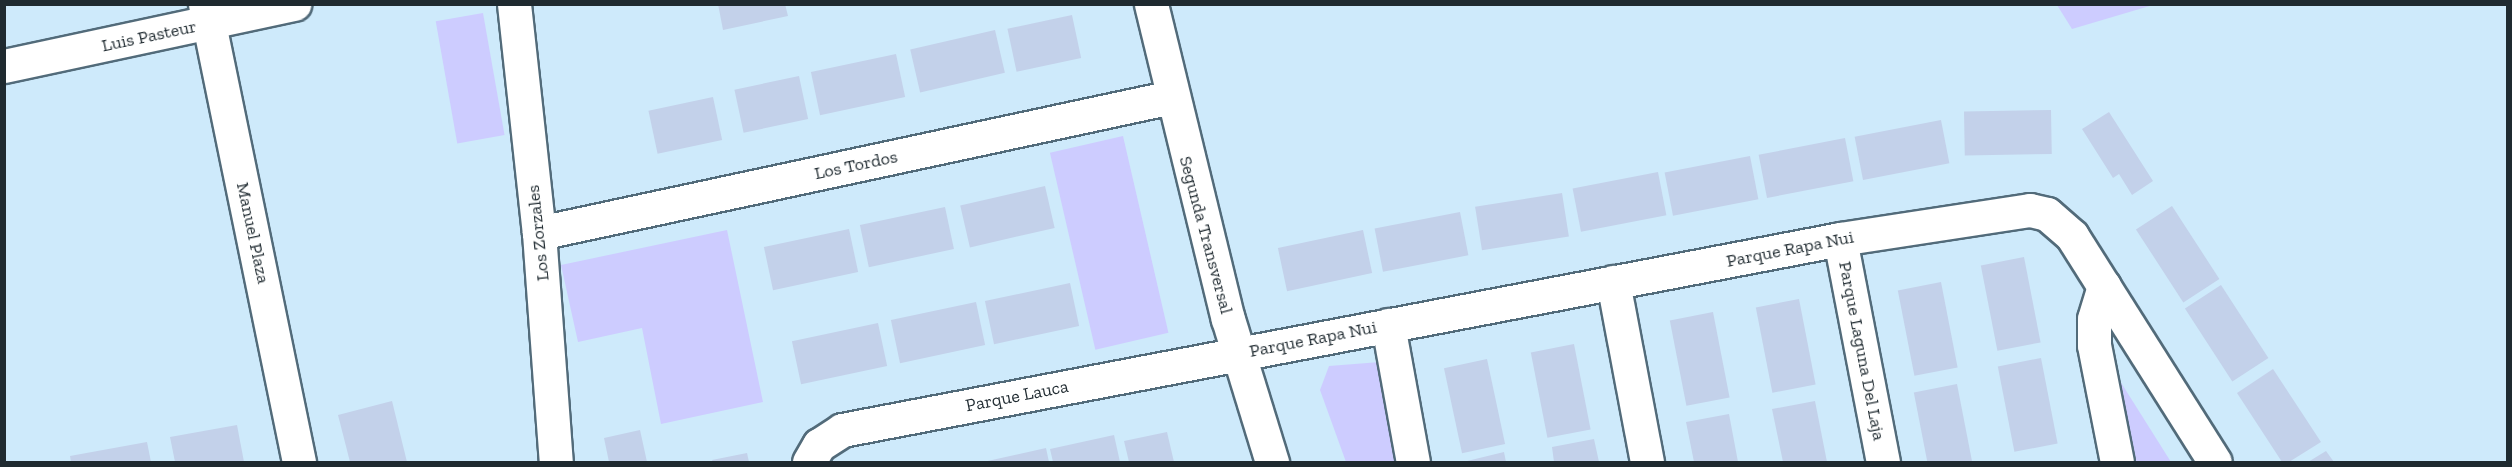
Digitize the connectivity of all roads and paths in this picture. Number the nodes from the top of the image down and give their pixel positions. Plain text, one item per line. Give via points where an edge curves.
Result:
1 (294, 4) edge
2 (514, 4) edge
3 (1150, 4) edge
4 (207, 14) edge
5 (4, 66) edge
6 (1172, 96) junction
7 (539, 233) junction
8 (1840, 239) junction
9 (1613, 282) junction
10 (2104, 286) junction
11 (1388, 325) junction
12 (1239, 353) junction
13 (299, 462) edge
14 (556, 462) edge
15 (809, 462) edge
16 (1272, 462) edge
17 (1413, 462) edge
18 (1647, 462) edge
19 (1883, 462) edge
20 (2117, 462) edge
21 (2215, 462) edge

1 - 4 street, Luis Pasteur
2 - 7 street, Los Zorzales
3 - 6 street, Segunda Transversal
4 - 5 street, Luis Pasteur
4 - 13 street, Manuel Plaza
6 - 7 street, Los Tordos
6 - 12 street, Segunda Transversal
7 - 14 street, Los Zorzales
8 - 9 street, Parque Rapa Nui
8 - 10 street, Parque Rapa Nui via 2030,210 2061,223
8 - 19 street, Parque Laguna Del Laja
9 - 11 street, Parque Rapa Nui
9 - 18 street
10 - 20 street via 2094,319 2094,345
10 - 21 street, Parque Rapa Nui
11 - 12 street, Parque Rapa Nui
11 - 17 street
12 - 15 street, Parque Lauca via 842,430 819,445
12 - 16 street, Segunda Transversal

